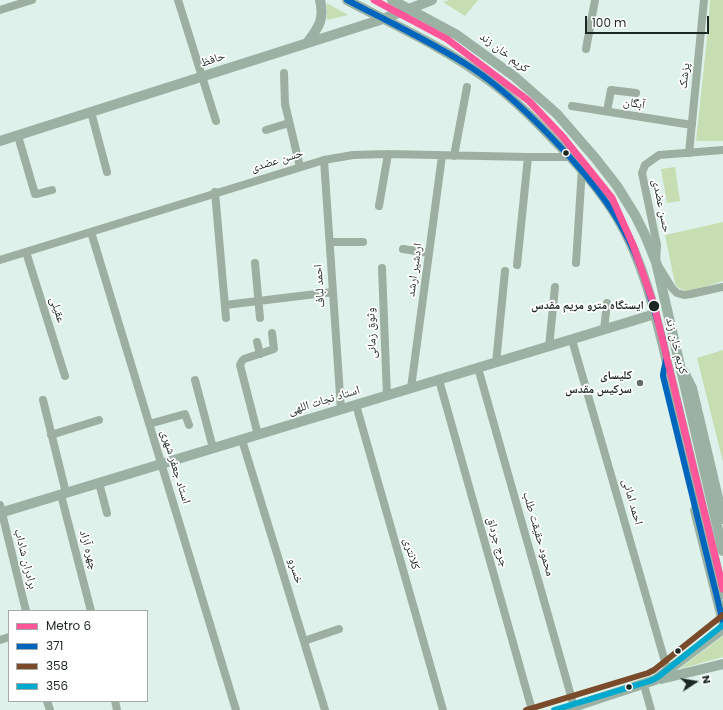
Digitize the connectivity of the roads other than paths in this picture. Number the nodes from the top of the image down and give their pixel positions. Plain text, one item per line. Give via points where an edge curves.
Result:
1 (32, 0) edge
2 (178, 0) edge
3 (320, 0) edge
4 (347, 0) edge
5 (392, 0) edge
6 (432, 0) edge
7 (595, 0) edge
8 (704, 0) edge
9 (21, 2) edge
10 (409, 9) junction
11 (0, 10) edge
12 (383, 19) junction
13 (306, 43) junction
14 (586, 49) dead end
15 (284, 74) dead end
16 (203, 77) junction
17 (468, 87) dead end
18 (636, 93) dead end
19 (572, 106) dead end
20 (606, 111) junction
21 (91, 112) junction
22 (216, 121) dead end
23 (289, 123) junction
24 (692, 125) junction
25 (266, 130) dead end
26 (18, 136) junction
27 (0, 141) edge
28 (723, 150) edge
29 (689, 153) junction
30 (388, 154) junction
31 (442, 156) junction
32 (454, 156) junction
33 (528, 157) junction
34 (571, 157) junction
35 (596, 159) junction
36 (324, 160) junction
37 (300, 167) junction
38 (582, 168) junction
39 (107, 172) dead end
40 (52, 190) dead end
41 (215, 192) junction
42 (379, 206) dead end
43 (91, 232) junction
44 (330, 242) junction
45 (363, 242) dead end
46 (403, 249) dead end
47 (26, 252) junction
48 (429, 253) junction
49 (0, 260) edge
50 (656, 262) junction
51 (255, 263) dead end
52 (576, 263) dead end
53 (517, 265) dead end
54 (382, 268) dead end
55 (505, 271) dead end
56 (555, 286) dead end
57 (723, 287) edge
58 (333, 292) junction
59 (258, 301) junction
60 (607, 303) dead end
61 (225, 305) junction
62 (655, 314) junction
63 (226, 318) dead end
64 (260, 318) dead end
65 (604, 330) junction
66 (272, 334) dead end
67 (572, 340) junction
68 (257, 342) dead end
69 (549, 347) junction
70 (260, 354) junction
71 (666, 360) junction
72 (496, 363) junction
73 (679, 363) junction
74 (478, 368) junction
75 (65, 376) dead end
76 (195, 380) dead end
77 (439, 380) junction
78 (411, 388) junction
79 (387, 396) junction
80 (42, 400) dead end
81 (356, 405) junction
82 (341, 410) junction
83 (99, 420) dead end
84 (149, 424) junction
85 (189, 425) dead end
86 (51, 435) junction
87 (258, 435) junction
88 (242, 440) junction
89 (213, 448) junction
90 (162, 464) junction
91 (99, 483) junction
92 (64, 494) junction
93 (1, 510) edge
94 (107, 513) dead end
95 (723, 519) edge
96 (719, 548) edge
97 (713, 585) junction
98 (723, 594) edge
99 (26, 610) edge
100 (91, 610) edge
101 (722, 618) edge
102 (723, 629) edge
103 (339, 630) dead end
104 (304, 641) junction
105 (723, 664) edge
106 (668, 672) junction
107 (655, 680) junction
108 (644, 685) junction
109 (575, 708) edge
110 (236, 710) edge
111 (325, 710) edge
112 (443, 710) edge
113 (532, 710) edge
114 (564, 710) edge
115 (651, 710) edge

1 - 9 street
2 - 16 street
3 - 13 main road via 321,22
4 - 12 main road, کریم خان زند
5 - 10 main road, کریم خان زند
6 - 10 main road, حافظ
7 - 14 street
8 - 24 street, پزشک
9 - 11 street
10 - 12 main road, حافظ
10 - 35 main road, کریم خان زند via 457,35 520,81 557,114
12 - 13 main road, حافظ
12 - 34 main road, کریم خان زند via 444,51 488,79 527,112
13 - 16 main road, حافظ
15 - 23 street via 285,104
16 - 21 main road, حافظ
16 - 22 street
17 - 32 street
18 - 20 street via 611,90
19 - 20 street, آبگان
20 - 24 street, آبگان
21 - 26 main road, حافظ
21 - 39 street
23 - 25 street
23 - 37 street
24 - 29 street, پزشک
26 - 27 main road, حافظ
26 - 40 street via 35,194
28 - 29 street, حسن عضدی
29 - 50 street, حسن عضدی via 659,155 645,165 642,173 657,245
30 - 31 street, حسن عضدی
30 - 36 street, حسن عضدی via 354,155
30 - 42 street
31 - 32 street, حسن عضدی
31 - 48 street, اردشیر ارشد
32 - 33 street, حسن عضدی
33 - 34 street, حسن عضدی
33 - 53 street
34 - 35 main road
34 - 38 main road, کریم خان زند
35 - 50 main road, کریم خان زند via 635,215
36 - 37 street, حسن عضدی
36 - 44 street, احمد لباف
37 - 41 street, حسن عضدی
38 - 52 street
38 - 62 main road, کریم خان زند via 617,217 629,240 640,263
41 - 43 street, حسن عضدی
41 - 61 street
43 - 47 street, حسن عضدی
43 - 84 street, استاد جعفر شهری
44 - 45 street
44 - 58 street, احمد لباف
46 - 48 street
47 - 49 street, حسن عضدی
47 - 75 street, عقیلی
48 - 78 street, اردشیر ارشد
50 - 57 street via 677,293 684,295
50 - 73 main road, کریم خان زند
51 - 59 street
54 - 79 street, وثوق زمانی
55 - 72 street
56 - 69 street
58 - 59 street
58 - 82 street, احمد لباف
59 - 61 street
59 - 64 street
60 - 65 street
61 - 63 street
62 - 65 main road, استاد نجات اللهی
62 - 71 main road, کریم خان زند
65 - 67 main road, استاد نجات اللهی
66 - 70 street via 274,349
67 - 69 main road, استاد نجات اللهی
67 - 106 street, احمد امانی
68 - 70 street
69 - 72 main road, استاد نجات اللهی
70 - 87 street via 242,361 240,365
71 - 96 main road, کریم خان زند
71 - 97 main road via 663,376
72 - 74 main road, استاد نجات اللهی
73 - 95 main road, کریم خان زند via 692,388
73 - 96 main road, کریم خان زند
74 - 77 main road, استاد نجات اللهی
74 - 109 street, محمود حقیقت طلب
76 - 89 street
77 - 78 main road, استاد نجات اللهی
77 - 113 street, جرج جرداق
78 - 79 main road, استاد نجات اللهی
79 - 81 main road, استاد نجات اللهی
80 - 86 street, چهره آزاد
81 - 82 main road, استاد نجات اللهی
81 - 112 street, کلانتری
82 - 87 main road, استاد نجات اللهی
83 - 86 street
84 - 85 street via 185,414
84 - 90 street, استاد جعفر شهری
86 - 92 street, چهره آزاد
87 - 88 main road, استاد نجات اللهی
88 - 89 main road, استاد نجات اللهی
88 - 104 street, خسرو
89 - 90 main road, استاد نجات اللهی
90 - 91 main road, استاد نجات اللهی
90 - 110 street, استاد جعفر شهری
91 - 92 main road, استاد نجات اللهی
91 - 94 street
92 - 93 main road, استاد نجات اللهی
92 - 100 street, چهره آزاد
93 - 99 street, برادران شاداب
96 - 98 main road, کریم خان زند
97 - 98 main road via 717,592
97 - 101 main road
102 - 106 main road
103 - 104 street
104 - 111 street, خسرو
105 - 107 main road
106 - 107 main road
107 - 108 main road
108 - 109 main road
108 - 115 street
109 - 114 main road

